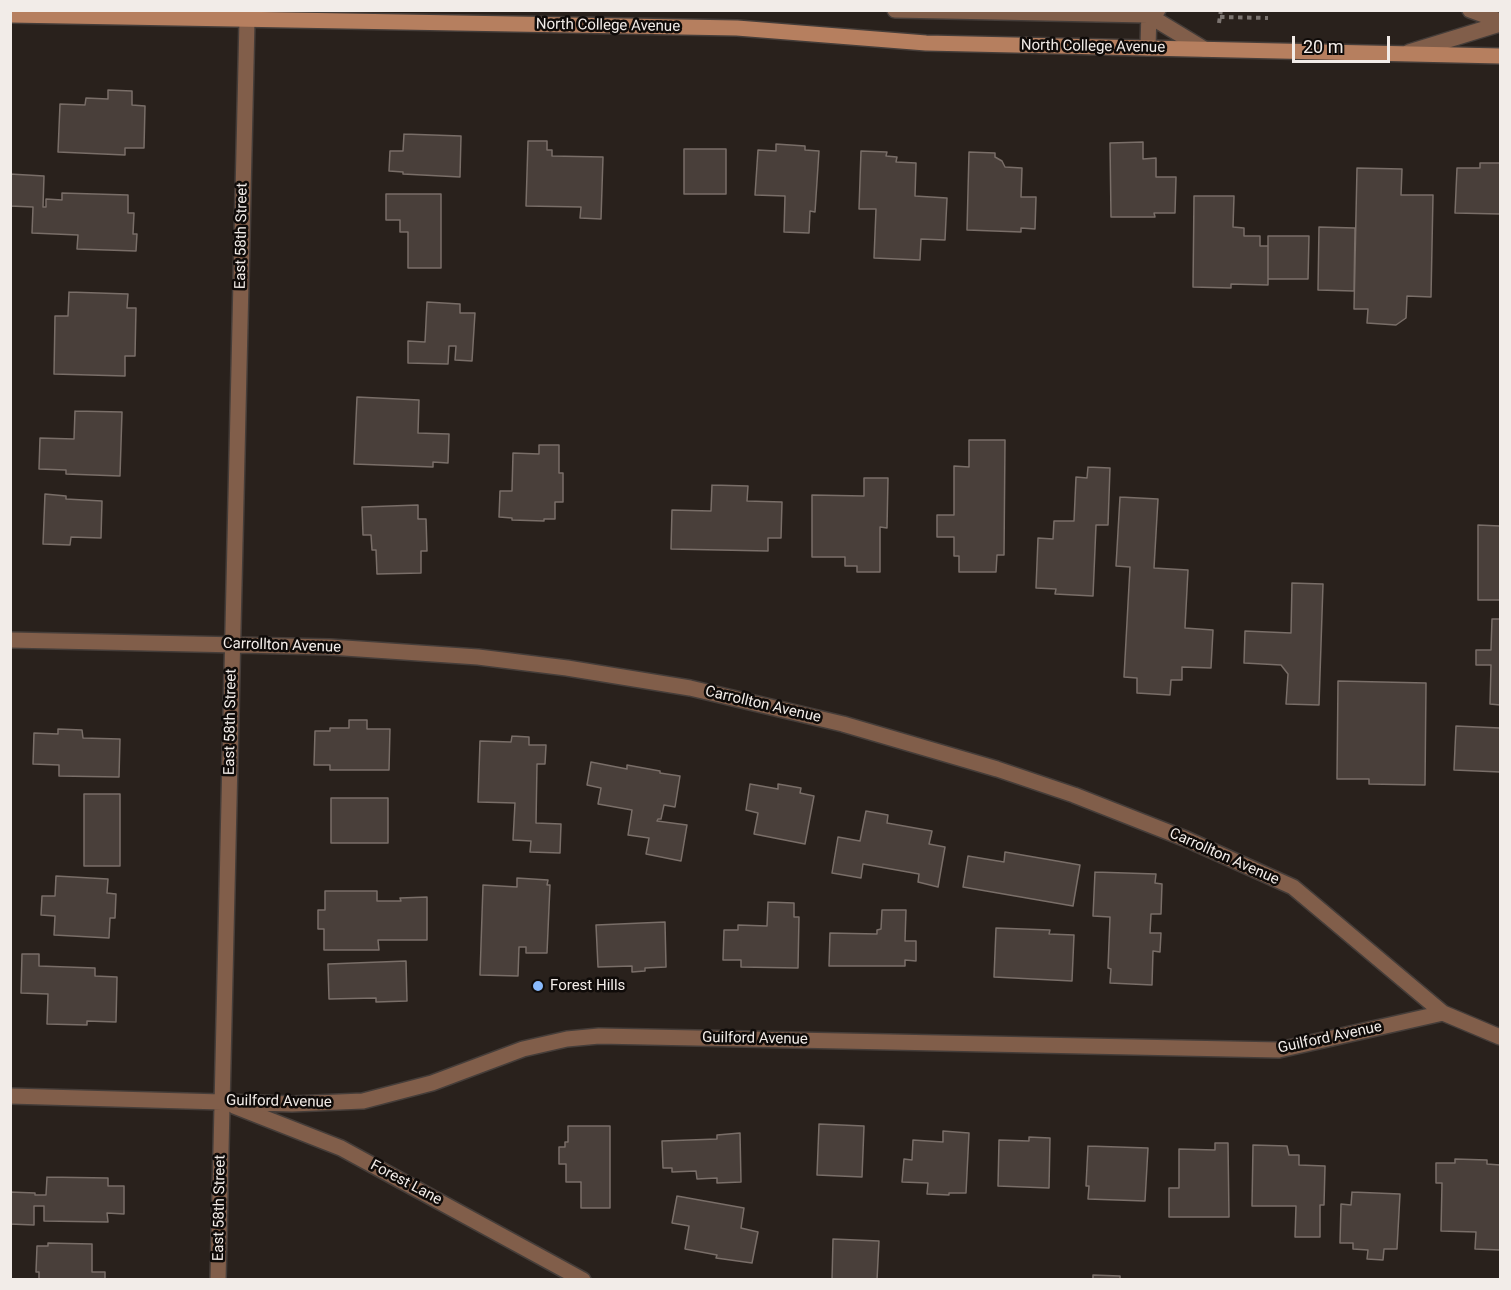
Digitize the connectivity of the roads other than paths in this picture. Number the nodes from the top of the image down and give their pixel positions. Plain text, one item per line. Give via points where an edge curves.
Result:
1 (895, 10) edge
2 (1470, 10) edge
3 (1152, 12) edge
4 (10, 15) edge
5 (247, 20) junction
6 (1500, 23) edge
7 (1148, 48) junction
8 (1204, 49) junction
9 (1400, 55) junction
10 (1500, 56) edge
11 (10, 640) edge
12 (233, 644) junction
13 (1443, 1013) junction
14 (1500, 1037) edge
15 (10, 1096) edge
16 (222, 1101) junction
17 (218, 1280) edge
18 (583, 1280) edge

1 - 3 street
2 - 6 street, North College Avenue
3 - 7 street
3 - 8 street, North College Avenue
4 - 5 main road, North College Avenue
5 - 7 main road, North College Avenue via 737,28 926,43
5 - 12 street, East 58th Street
6 - 9 street, North College Avenue
7 - 8 main road, North College Avenue
8 - 9 main road, North College Avenue
9 - 10 main road, North College Avenue
11 - 12 street, Carrollton Avenue
12 - 13 street, Carrollton Avenue via 380,649 567,668 690,688 931,748 1116,812 1293,887
12 - 16 street, East 58th Street
13 - 14 street
13 - 16 street, Guilford Avenue via 1279,1050 599,1036 523,1049 432,1083 363,1101
15 - 16 street, Guilford Avenue
16 - 17 street, East 58th Street
16 - 18 street, Forest Lane via 341,1149

